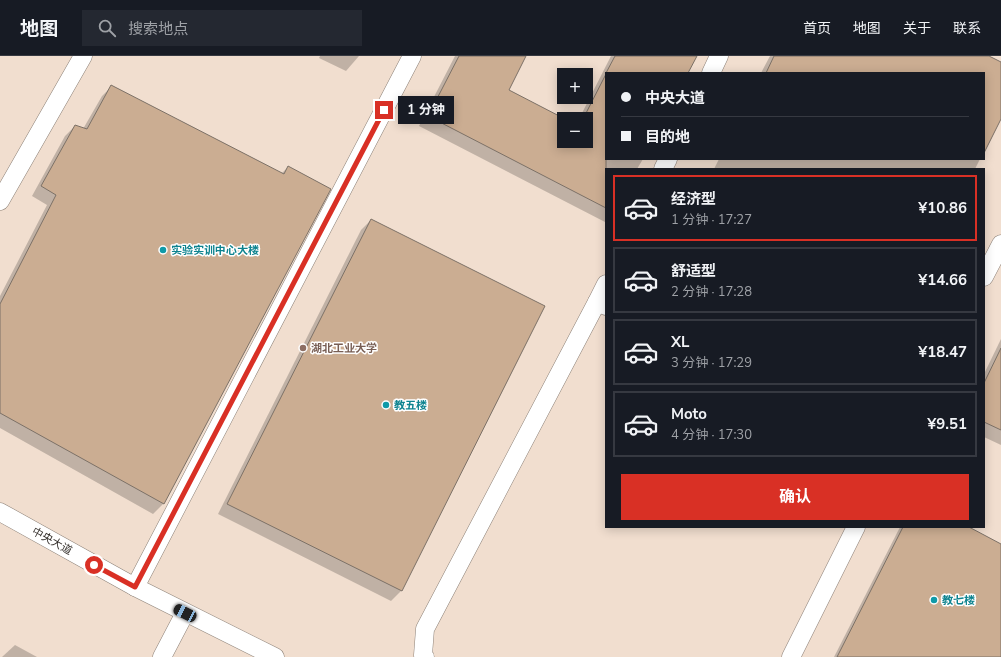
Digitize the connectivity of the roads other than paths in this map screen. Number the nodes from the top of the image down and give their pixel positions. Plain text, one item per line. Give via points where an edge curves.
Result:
1 (83, 56) edge
2 (412, 56) edge
3 (719, 56) edge
4 (711, 72) edge
5 (0, 201) edge
6 (1001, 244) edge
7 (985, 275) edge
8 (605, 289) edge
9 (602, 304) edge
10 (0, 512) edge
11 (856, 528) edge
12 (135, 587) junction
13 (185, 613) junction
14 (162, 657) edge
15 (275, 657) edge
16 (425, 657) edge
17 (791, 657) edge

1 - 5 street
2 - 12 street
3 - 4 street
6 - 7 street
8 - 9 street
9 - 16 street via 425,629
10 - 12 street, 中央大道
11 - 17 street
12 - 13 street, 中央大道
13 - 14 street
13 - 15 street, 中央大道

